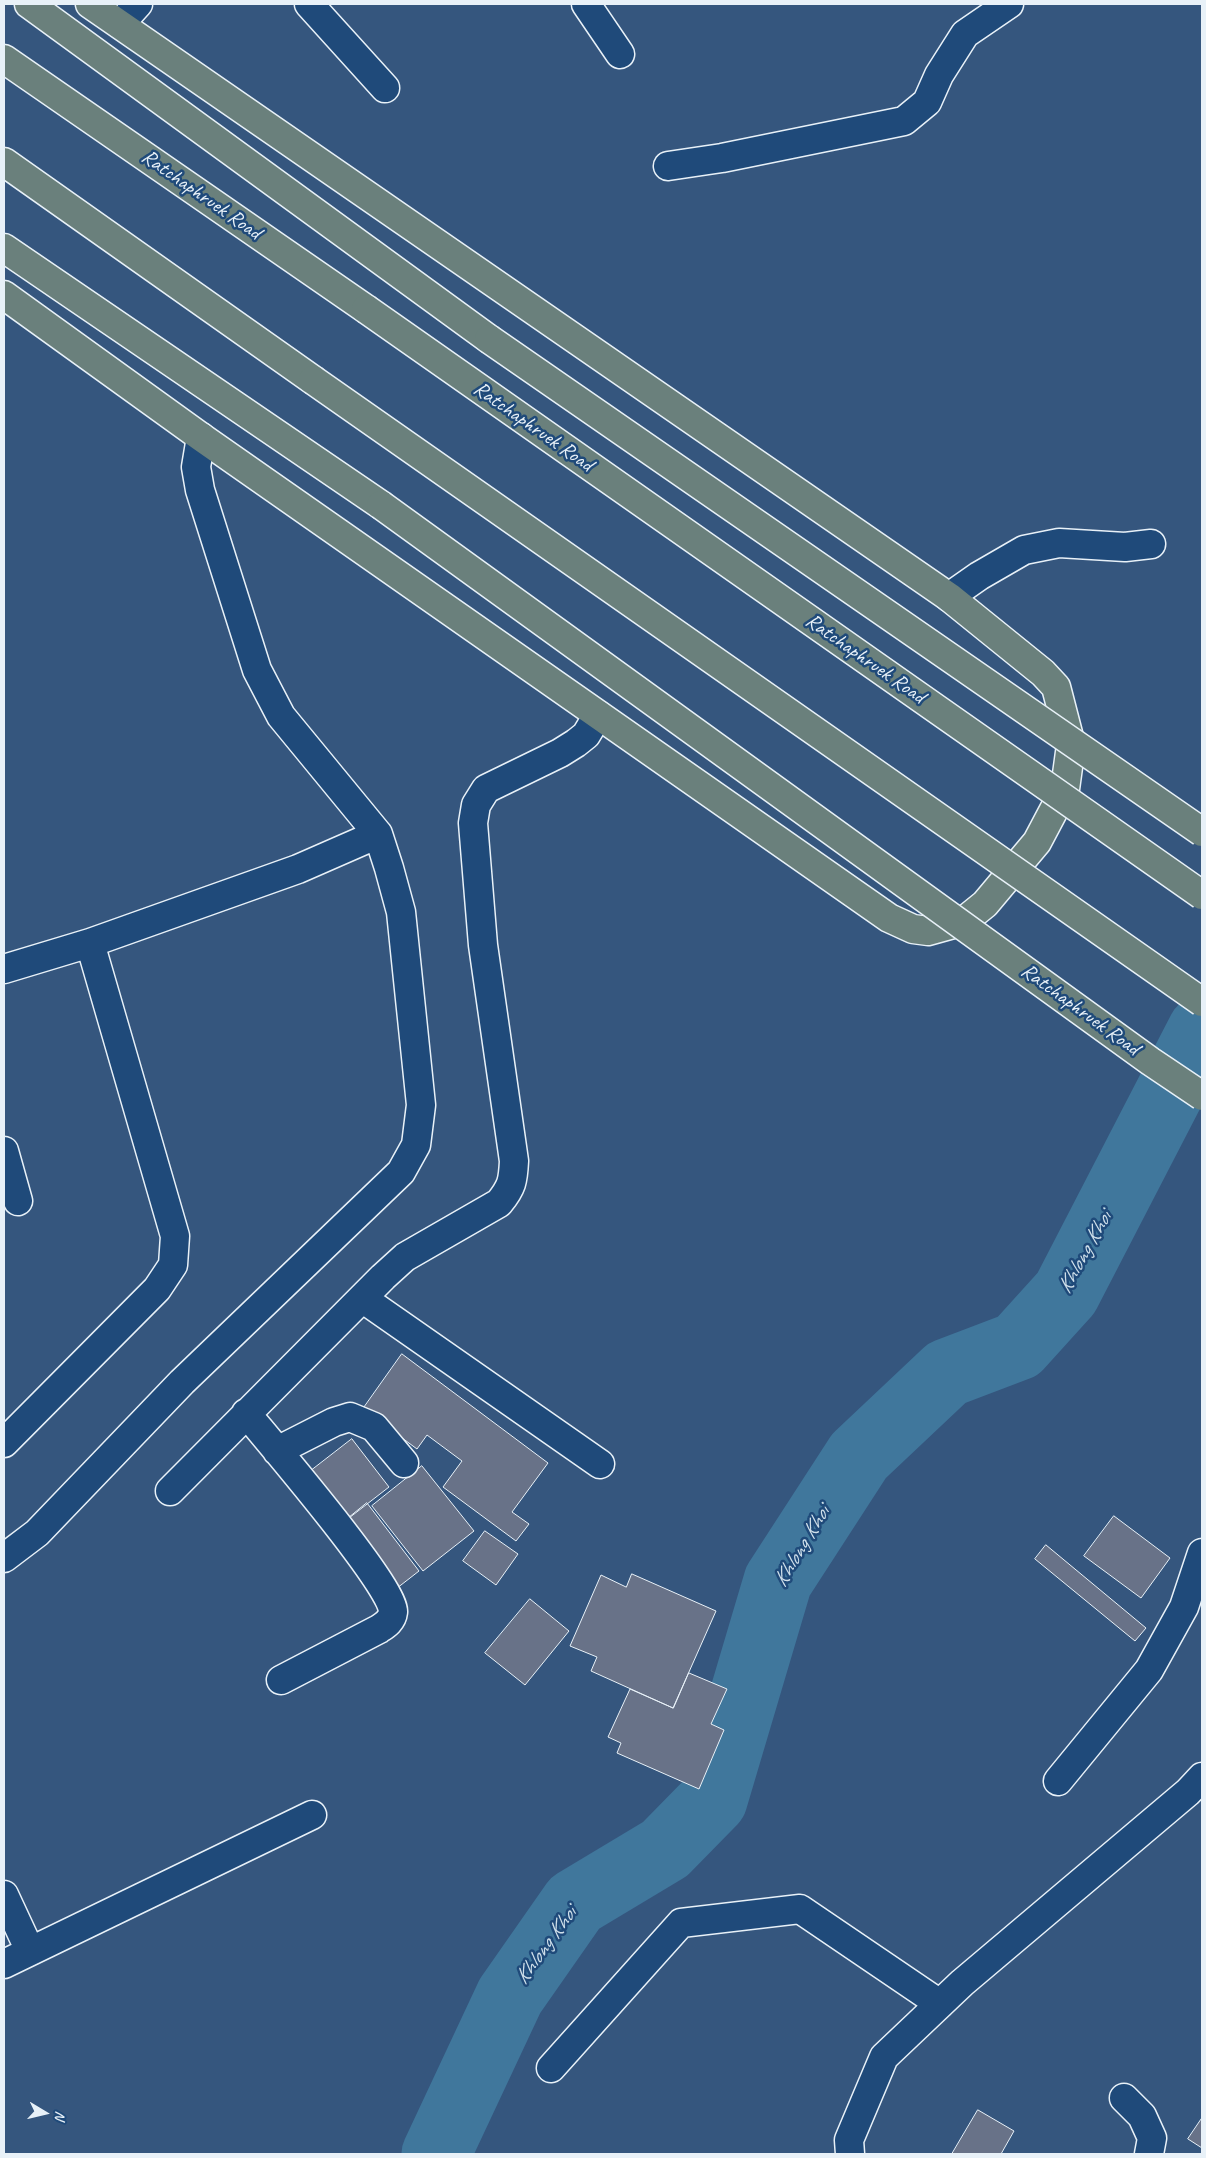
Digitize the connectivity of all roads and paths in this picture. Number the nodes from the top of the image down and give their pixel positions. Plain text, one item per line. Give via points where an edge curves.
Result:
1 (29, 4) edge
2 (90, 4) edge
3 (138, 4) edge
4 (309, 4) edge
5 (586, 4) edge
6 (1009, 4) edge
7 (120, 24) junction
8 (620, 54) dead end
9 (4, 59) edge
10 (385, 88) dead end
11 (4, 162) edge
12 (668, 166) dead end
13 (4, 248) edge
14 (4, 295) edge
15 (201, 437) junction
16 (1150, 544) dead end
17 (949, 597) junction
18 (598, 715) junction
19 (1202, 832) edge
20 (378, 834) junction
21 (1202, 895) edge
22 (90, 943) junction
23 (4, 969) edge
24 (1202, 1002) edge
25 (1202, 1096) edge
26 (4, 1151) edge
27 (18, 1201) dead end
28 (362, 1298) junction
29 (246, 1413) junction
30 (4, 1443) edge
31 (277, 1451) junction
32 (404, 1463) dead end
33 (600, 1464) dead end
34 (170, 1491) dead end
35 (1202, 1553) edge
36 (4, 1558) edge
37 (281, 1680) dead end
38 (1202, 1777) edge
39 (1058, 1781) dead end
40 (312, 1815) dead end
41 (4, 1896) edge
42 (30, 1951) junction
43 (4, 1964) edge
44 (940, 2004) junction
45 (551, 2068) dead end
46 (1124, 2098) dead end
47 (850, 2154) edge
48 (1149, 2154) edge

1 - 19 main road, bridge via 489,339
2 - 7 main road
3 - 7 street
4 - 10 street
5 - 8 street
6 - 12 street via 965,34 939,75 927,102 904,121
7 - 17 main road
9 - 21 main road, Ratchaphruek Road, bridge
11 - 24 main road, bridge
13 - 25 main road, Ratchaphruek Road, bridge via 381,505
14 - 15 main road
15 - 18 main road
15 - 20 street via 196,467 200,490 257,670 281,716
16 - 17 street via 1125,547 1059,543 1024,550
17 - 18 main road via 1056,687 1072,745 1065,789 1037,842 985,904 964,921 928,931 913,929 889,918
18 - 28 street via 586,735 576,743 486,789 476,805 473,824 483,945 514,1161 510,1190 499,1203 405,1257
20 - 22 street via 298,869
20 - 36 street via 401,912 421,1105 416,1145 401,1172 182,1382 37,1533
22 - 23 street
22 - 30 street via 175,1236 173,1265 157,1289
26 - 27 street
28 - 29 street
28 - 33 street
29 - 31 street
29 - 34 street
31 - 32 street via 350,1417 374,1427
31 - 37 street via 360,1555 392,1602 393,1612 390,1622 379,1629
35 - 39 street via 1184,1607 1149,1670
38 - 44 street
40 - 42 street
41 - 42 street
42 - 43 street
44 - 45 street via 800,1909 681,1923
44 - 47 street via 884,2057 849,2140
46 - 48 street via 1142,2116 1152,2138

